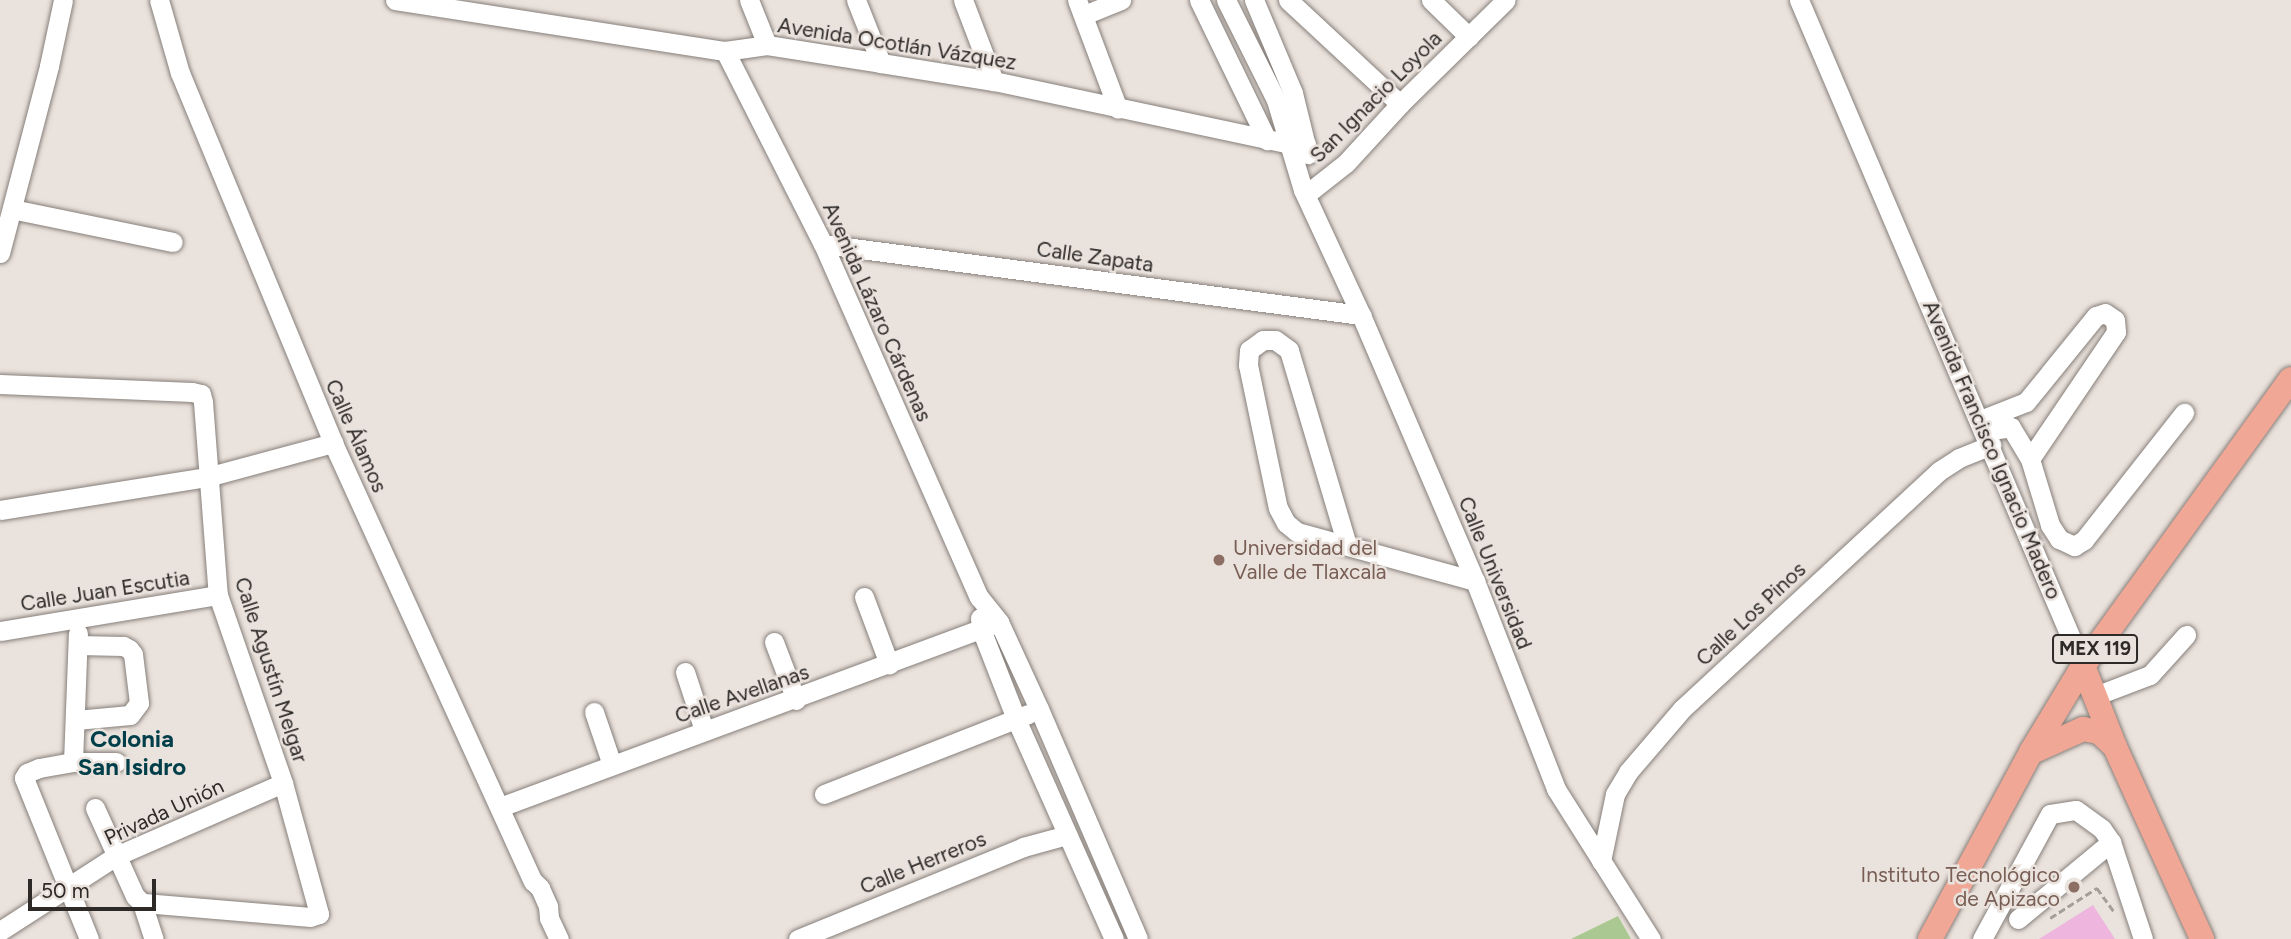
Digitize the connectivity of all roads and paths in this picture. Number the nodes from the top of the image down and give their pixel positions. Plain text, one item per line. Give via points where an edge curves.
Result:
1 (63, 0) edge
2 (159, 0) edge
3 (395, 0) edge
4 (749, 0) edge
5 (856, 0) edge
6 (963, 0) edge
7 (1121, 0) edge
8 (1199, 0) edge
9 (1226, 0) edge
10 (1254, 0) edge
11 (1288, 0) edge
12 (1431, 0) edge
13 (1506, 0) edge
14 (1799, 0) edge
15 (1080, 8) edge
16 (1469, 37) junction
17 (767, 45) junction
18 (726, 51) junction
19 (881, 63) junction
20 (993, 81) junction
21 (1400, 104) junction
22 (1118, 109) junction
23 (1267, 139) junction
24 (1298, 144) junction
25 (1308, 189) junction
26 (12, 209) junction
27 (173, 242) dead end
28 (823, 244) junction
29 (0, 253) edge
30 (1361, 315) junction
31 (2291, 379) edge
32 (0, 384) edge
33 (2184, 413) dead end
34 (1985, 432) junction
35 (333, 443) junction
36 (2030, 459) junction
37 (207, 477) junction
38 (0, 510) edge
39 (1347, 545) junction
40 (1475, 581) junction
41 (218, 595) junction
42 (864, 597) dead end
43 (77, 618) junction
44 (990, 626) junction
45 (0, 631) edge
46 (2186, 635) dead end
47 (774, 642) dead end
48 (78, 645) junction
49 (889, 664) junction
50 (2083, 666) junction
51 (685, 672) dead end
52 (2095, 696) junction
53 (796, 699) junction
54 (1039, 709) junction
55 (594, 712) dead end
56 (1016, 719) junction
57 (76, 720) junction
58 (704, 730) junction
59 (2115, 747) junction
60 (2031, 752) junction
61 (74, 762) junction
62 (116, 762) dead end
63 (612, 765) junction
64 (283, 783) junction
65 (824, 794) dead end
66 (499, 807) junction
67 (95, 808) dead end
68 (1068, 835) junction
69 (2111, 842) junction
70 (116, 856) junction
71 (1601, 862) junction
72 (68, 890) junction
73 (142, 903) junction
74 (2018, 919) dead end
75 (2119, 919) dead end
76 (2040, 924) dead end
77 (0, 931) edge
78 (89, 939) edge
79 (154, 939) edge
80 (559, 939) edge
81 (798, 939) edge
82 (1114, 939) edge
83 (1138, 939) edge
84 (1651, 939) edge
85 (1930, 939) edge
86 (1982, 939) edge
87 (2143, 939) edge
88 (2202, 939) edge

1 - 26 street
2 - 35 street, Calle Álamos via 180,73
3 - 18 street, Avenida Ocotlán Vázquez
4 - 17 street
5 - 19 street
6 - 20 street
7 - 15 street
8 - 23 street
9 - 24 street, Calle Universidad
10 - 24 street, Calle Universidad via 1293,93
11 - 21 street
12 - 16 street
13 - 16 street, San Ignacio Loyola
14 - 34 street, Avenida Francisco Ignacio Madero
15 - 22 street
16 - 21 street, San Ignacio Loyola
17 - 18 street, Avenida Ocotlán Vázquez
17 - 19 street, Avenida Ocotlán Vázquez
18 - 28 street, Avenida Lázaro Cárdenas
19 - 20 street, Avenida Ocotlán Vázquez
20 - 22 street, Avenida Ocotlán Vázquez
21 - 25 street, San Ignacio Loyola via 1346,163
22 - 23 street, Avenida Ocotlán Vázquez
23 - 24 street, Avenida Ocotlán Vázquez
24 - 25 street, Calle Universidad
25 - 30 street, Calle Universidad
26 - 27 street
26 - 29 street
28 - 30 street, Calle Zapata
28 - 44 street, Avenida Lázaro Cárdenas
30 - 40 street, Calle Universidad
31 - 50 main road, MEX 119
32 - 37 street, Calle Agustín Melgar via 201,394
33 - 36 street via 2084,540 2074,545 2059,539 2050,525
34 - 36 street via 2011,427
34 - 36 street, Calle Los Pinos via 2026,402 2096,316 2105,313 2115,320 2116,332
34 - 50 street, Avenida Francisco Ignacio Madero
34 - 71 street, Calle Los Pinos via 1682,709 1615,794
35 - 37 street
35 - 66 street, Calle Álamos
37 - 38 street
37 - 41 street, Calle Agustín Melgar
39 - 39 street via 1297,532 1279,508 1248,365 1249,350 1264,340 1275,340 1289,350
39 - 40 street
40 - 71 street, Calle Universidad via 1556,789
41 - 43 street, Calle Juan Escutia
41 - 64 street, Calle Agustín Melgar
42 - 49 street
43 - 45 street, Calle Juan Escutia
43 - 48 street
44 - 49 street, Calle Avellanas
44 - 54 street, Avenida Lázaro Cárdenas
44 - 56 street, Avenida Lázaro Cárdenas
46 - 52 street via 2150,676
47 - 53 street
48 - 57 street
48 - 57 street via 129,649 139,703 130,715
49 - 53 street, Calle Avellanas
50 - 52 main road, Avenida Francisco Ignacio Madero
50 - 60 main road, MEX 119
51 - 58 street
52 - 59 main road, Avenida Francisco Ignacio Madero
53 - 58 street, Calle Avellanas
54 - 56 street
54 - 83 street, Avenida Lázaro Cárdenas
55 - 63 street
56 - 65 street
56 - 68 street, Avenida Lázaro Cárdenas
57 - 61 street
58 - 63 street, Calle Avellanas
59 - 60 main road via 2099,732 2083,729
59 - 88 main road, Avenida Francisco Ignacio Madero
60 - 85 main road, MEX 119
61 - 62 street
61 - 72 street via 27,773 24,778
63 - 66 street, Calle Avellanas
64 - 70 street, Privada Unión
64 - 73 street, Calle Agustín Melgar via 319,914
66 - 80 street, Calle Álamos via 540,888
67 - 70 street
68 - 81 street, Calle Herreros via 1023,847
68 - 82 street, Avenida Lázaro Cárdenas
69 - 74 street
69 - 86 street via 2102,829 2076,810 2050,814
69 - 87 street
70 - 72 street, Privada Unión
70 - 73 street
71 - 84 street, Calle Universidad
72 - 77 street, Privada Unión
72 - 78 street
73 - 79 street
75 - 76 path via 2097,888

